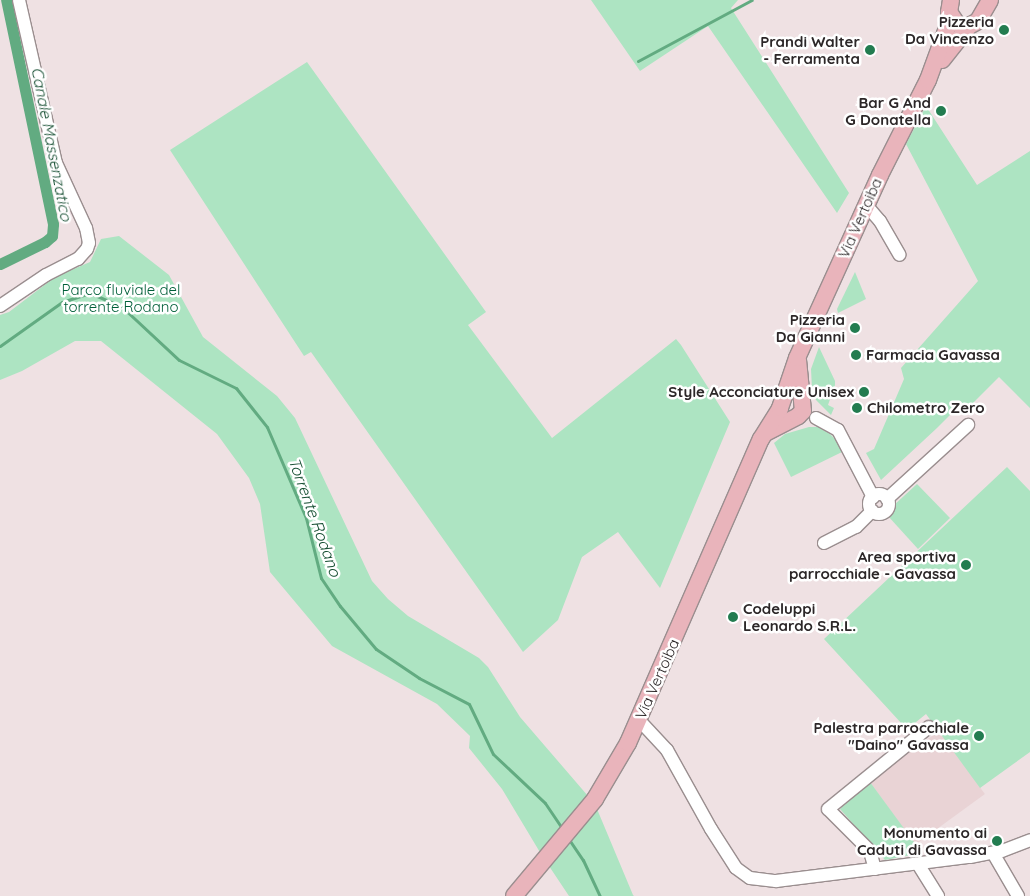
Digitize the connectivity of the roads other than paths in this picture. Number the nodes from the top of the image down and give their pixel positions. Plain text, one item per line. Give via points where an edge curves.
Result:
1 (19, 0) edge
2 (952, 0) edge
3 (985, 4) edge
4 (951, 17) junction
5 (969, 26) junction
6 (928, 80) junction
7 (866, 206) junction
8 (900, 255) dead end
9 (0, 306) edge
10 (794, 408) junction
11 (968, 425) dead end
12 (872, 497) junction
13 (887, 499) junction
14 (872, 511) junction
15 (824, 543) dead end
16 (639, 720) junction
17 (929, 727) dead end
18 (1030, 840) edge
19 (994, 853) junction
20 (918, 864) junction
21 (875, 869) junction
22 (514, 896) edge
23 (938, 896) edge
24 (1018, 896) edge

1 - 9 street via 56,163 86,228 89,243 78,259 46,274
2 - 4 main road via 949,7
3 - 5 main road via 978,21
4 - 5 main road via 958,24
4 - 6 main road
5 - 6 main road
6 - 7 main road, Via Vertoiba
7 - 8 street via 880,221
7 - 10 main road, Via Vertoiba via 797,358
10 - 12 street via 838,430
10 - 16 main road, Via Vertoiba via 761,439
11 - 13 street
12 - 13 street via 882,495
12 - 14 street via 869,506
13 - 14 street via 886,511 880,514
14 - 15 street via 856,527
16 - 21 street via 667,750 724,850 742,874 761,881 776,881
16 - 22 main road, Via Vertoiba via 595,799
17 - 21 street via 828,809 870,851
18 - 19 street
19 - 20 street
19 - 24 street
20 - 21 street
20 - 23 street

